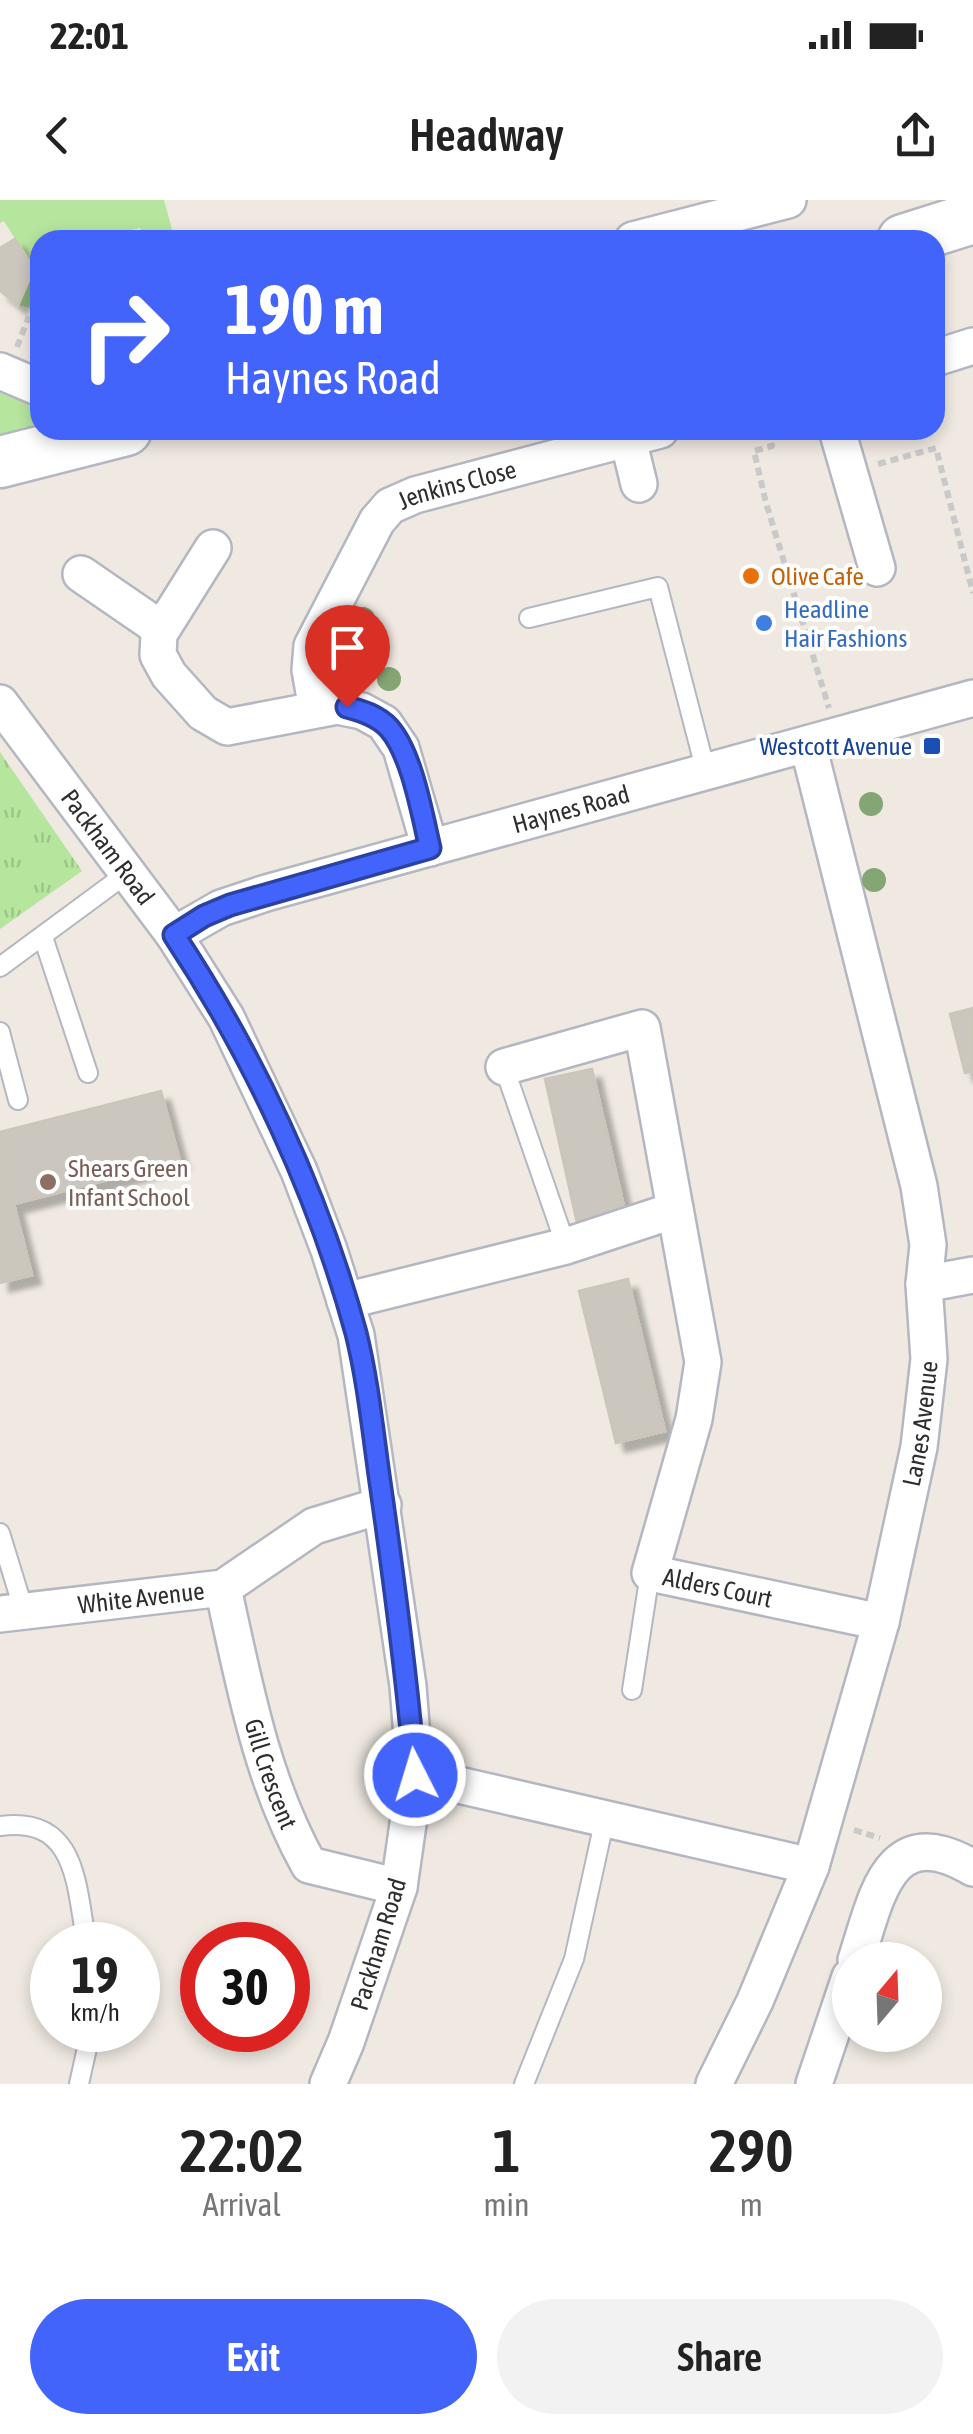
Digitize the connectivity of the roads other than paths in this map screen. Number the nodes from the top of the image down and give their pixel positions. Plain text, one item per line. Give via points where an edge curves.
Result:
1 (788, 200) edge
2 (730, 207) edge
3 (973, 218) edge
4 (662, 230) edge
5 (935, 230) edge
6 (973, 346) edge
7 (945, 355) edge
8 (6, 364) edge
9 (30, 381) edge
10 (87, 440) edge
11 (621, 440) edge
12 (643, 440) edge
13 (840, 440) edge
14 (0, 462) edge
15 (639, 484) dead end
16 (213, 548) dead end
17 (877, 568) dead end
18 (82, 574) dead end
19 (529, 618) dead end
20 (161, 628) junction
21 (973, 698) edge
22 (0, 703) edge
23 (316, 708) junction
24 (823, 740) junction
25 (706, 772) junction
26 (430, 848) junction
27 (126, 874) junction
28 (174, 935) junction
29 (43, 937) junction
30 (0, 967) edge
31 (0, 1032) edge
32 (504, 1067) joint
33 (88, 1073) dead end
34 (18, 1100) dead end
35 (675, 1210) junction
36 (566, 1246) junction
37 (973, 1275) edge
38 (924, 1284) junction
39 (346, 1301) junction
40 (383, 1505) junction
41 (0, 1533) edge
42 (650, 1573) junction
43 (223, 1588) junction
44 (12, 1612) edge
45 (881, 1622) junction
46 (632, 1690) dead end
47 (415, 1775) junction
48 (605, 1818) junction
49 (0, 1826) edge
50 (810, 1866) junction
51 (973, 1868) edge
52 (398, 1888) junction
53 (83, 1922) edge
54 (862, 1942) edge
55 (832, 2030) edge
56 (86, 2052) edge
57 (78, 2084) edge
58 (328, 2084) edge
59 (524, 2084) edge
60 (714, 2084) edge
61 (814, 2084) edge

1 - 2 street
2 - 4 street
3 - 5 street
6 - 7 street
8 - 9 street
10 - 14 street
11 - 23 street, Jenkins Close via 390,506 311,650
12 - 15 street, Jenkins Close
13 - 17 street
16 - 20 street
18 - 20 street
19 - 25 lane via 658,587
20 - 23 street via 157,651 170,675 217,724 232,727
21 - 24 street, Haynes Road
22 - 27 street, Packham Road
23 - 26 street via 353,708 392,732
24 - 25 street, Haynes Road
24 - 38 street, Lanes Avenue via 913,1153 928,1245
25 - 26 street, Haynes Road
26 - 28 street, Haynes Road via 230,905
27 - 28 street, Packham Road
27 - 29 lane
28 - 39 street, Packham Road via 226,1016 275,1118
29 - 30 lane
29 - 33 lane
31 - 34 lane
32 - 35 street, Alders Court via 642,1028
32 - 36 lane
35 - 36 street
35 - 42 street, Alders Court via 703,1362 694,1419
36 - 39 street
37 - 38 street
38 - 45 street, Lanes Avenue via 929,1359 920,1446
39 - 40 street, Packham Road
40 - 43 street, White Avenue via 314,1526
40 - 47 street, Packham Road
41 - 44 lane
42 - 45 street, Alders Court
42 - 46 lane
43 - 44 street, White Avenue
43 - 52 street, Gill Crescent via 254,1732 286,1824 310,1865
45 - 50 street, Lanes Avenue
47 - 48 street
47 - 52 street, Packham Road
48 - 50 street
48 - 59 lane via 574,1959
49 - 53 lane via 51,1834 70,1855
50 - 60 street, Lanes Avenue
51 - 54 street via 930,1852 897,1862
52 - 58 street, Packham Road
55 - 61 street
56 - 57 lane

